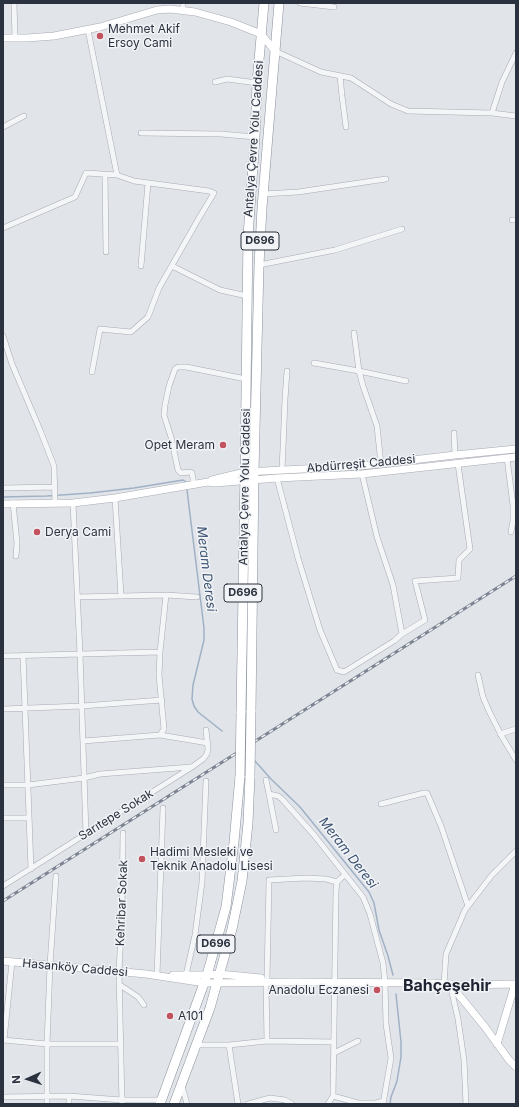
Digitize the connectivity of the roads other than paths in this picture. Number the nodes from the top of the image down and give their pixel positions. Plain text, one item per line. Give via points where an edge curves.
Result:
1 (14, 3) edge
2 (264, 3) edge
3 (279, 3) edge
4 (300, 3) edge
5 (183, 6) edge
6 (334, 6) dead end
7 (88, 30) junction
8 (261, 34) junction
9 (3, 38) edge
10 (15, 38) junction
11 (275, 51) junction
12 (516, 53) edge
13 (340, 76) junction
14 (215, 82) dead end
15 (257, 83) junction
16 (492, 113) junction
17 (24, 116) dead end
18 (516, 116) edge
19 (3, 127) edge
20 (346, 127) dead end
21 (141, 133) dead end
22 (255, 137) junction
23 (105, 174) junction
24 (117, 175) junction
25 (386, 179) dead end
26 (148, 183) junction
27 (263, 194) junction
28 (3, 228) edge
29 (402, 229) dead end
30 (106, 252) dead end
31 (259, 265) junction
32 (141, 266) dead end
33 (172, 266) junction
34 (247, 296) junction
35 (354, 333) dead end
36 (3, 336) edge
37 (314, 363) dead end
38 (288, 371) dead end
39 (359, 371) junction
40 (92, 372) dead end
41 (246, 379) junction
42 (406, 381) dead end
43 (454, 433) dead end
44 (516, 449) edge
45 (455, 454) junction
46 (516, 457) edge
47 (507, 458) junction
48 (381, 464) junction
49 (458, 464) junction
50 (282, 470) junction
51 (362, 474) junction
52 (250, 476) junction
53 (277, 478) junction
54 (194, 485) junction
55 (3, 488) edge
56 (55, 489) junction
57 (115, 498) junction
58 (55, 501) junction
59 (13, 503) junction
60 (72, 503) junction
61 (3, 504) edge
62 (511, 532) dead end
63 (16, 556) dead end
64 (166, 595) junction
65 (121, 596) junction
66 (77, 597) junction
67 (197, 597) dead end
68 (402, 634) junction
69 (160, 652) junction
70 (80, 654) junction
71 (3, 656) edge
72 (23, 656) junction
73 (478, 675) dead end
74 (162, 700) junction
75 (82, 706) junction
76 (25, 708) junction
77 (3, 709) edge
78 (516, 729) edge
79 (206, 730) dead end
80 (500, 734) junction
81 (160, 735) junction
82 (83, 741) junction
83 (208, 743) junction
84 (516, 760) edge
85 (192, 767) junction
86 (84, 778) junction
87 (266, 780) dead end
88 (206, 781) dead end
89 (3, 785) edge
90 (28, 785) junction
91 (269, 794) junction
92 (381, 804) dead end
93 (163, 808) dead end
94 (3, 818) edge
95 (29, 818) junction
96 (276, 830) dead end
97 (123, 833) dead end
98 (86, 834) junction
99 (516, 851) edge
100 (31, 869) junction
101 (346, 875) junction
102 (56, 876) dead end
103 (337, 882) junction
104 (3, 886) edge
105 (468, 906) junction
106 (3, 961) edge
107 (12, 962) junction
108 (50, 965) junction
109 (119, 972) junction
110 (146, 974) junction
111 (157, 975) junction
112 (186, 975) junction
113 (218, 978) junction
114 (206, 979) junction
115 (266, 980) junction
116 (335, 982) junction
117 (385, 983) junction
118 (447, 984) junction
119 (515, 984) edge
120 (120, 985) junction
121 (144, 1005) dead end
122 (3, 1040) edge
123 (267, 1041) junction
124 (358, 1041) dead end
125 (334, 1042) junction
126 (47, 1044) junction
127 (121, 1044) junction
128 (497, 1044) junction
129 (196, 1045) junction
130 (229, 1045) junction
131 (334, 1053) junction
132 (516, 1067) edge
133 (182, 1084) junction
134 (68, 1096) junction
135 (333, 1096) junction
136 (3, 1097) edge
137 (47, 1097) junction
138 (122, 1102) edge
139 (160, 1102) edge
140 (383, 1102) edge
141 (47, 1104) edge
142 (69, 1104) edge
143 (174, 1104) edge
144 (187, 1104) edge
145 (238, 1104) edge
146 (248, 1104) edge
147 (292, 1104) edge
148 (328, 1104) edge
149 (466, 1104) edge

1 - 10 street
2 - 8 highway, Antalya Çevre Yolu Caddesi / D696
3 - 11 highway, Antalya Çevre Yolu Caddesi / D696
4 - 6 street
5 - 7 street via 157,10
5 - 8 street
7 - 10 street via 54,36
7 - 24 street
8 - 11 street
8 - 15 highway, Antalya Çevre Yolu Caddesi / D696
9 - 10 street
11 - 13 street via 321,72
11 - 27 highway, Antalya Çevre Yolu Caddesi / D696
12 - 16 street via 502,82
13 - 16 street via 351,78 390,104 408,111
13 - 20 street
14 - 15 street via 227,79
15 - 22 highway, Antalya Çevre Yolu Caddesi / D696
16 - 18 street
17 - 19 street
21 - 22 street
22 - 34 highway, Antalya Çevre Yolu Caddesi / D696 via 248,236
23 - 24 street
23 - 28 street via 86,173 75,197
23 - 30 street
24 - 26 street
25 - 27 street via 298,192
26 - 32 street
26 - 33 street via 214,193
27 - 31 highway, Antalya Çevre Yolu Caddesi / D696
29 - 31 street via 335,250
31 - 52 highway, Antalya Çevre Yolu Caddesi / D696
33 - 34 street via 220,290
33 - 40 street via 159,288 148,317 131,332 100,329
34 - 41 highway, Antalya Çevre Yolu Caddesi / D696
35 - 39 street
36 - 56 street via 54,466
37 - 39 street
38 - 50 street
39 - 42 street
39 - 48 street via 377,426
41 - 52 highway, Antalya Çevre Yolu Caddesi / D696
41 - 54 street via 186,367 175,369 164,415 172,437 178,470 181,473 192,473
43 - 45 street
44 - 45 street, Abdürreşit Caddesi
45 - 48 street, Abdürreşit Caddesi
46 - 47 street, Abdürreşit Caddesi
47 - 49 street, Abdürreşit Caddesi
47 - 62 street via 513,505
48 - 50 street, Abdürreşit Caddesi
49 - 51 street, Abdürreşit Caddesi
49 - 68 street via 470,549 459,560 458,578 415,581 425,620
50 - 52 street, Abdürreşit Caddesi
51 - 53 street, Abdürreşit Caddesi
51 - 68 street via 377,537 393,585
52 - 53 street, Abdürreşit Caddesi
52 - 54 street, Abdürreşit Caddesi via 215,479
52 - 113 highway, Antalya Çevre Yolu Caddesi / D696, bridge via 251,712 248,823 242,882
52 - 114 highway, Antalya Çevre Yolu Caddesi / D696, bridge via 240,776 226,907
53 - 68 street via 320,630 337,670 344,672
54 - 57 street, Abdürreşit Caddesi
55 - 56 street
56 - 58 street
57 - 60 street, Abdürreşit Caddesi
57 - 65 street
58 - 59 street, Abdürreşit Caddesi
58 - 60 street, Abdürreşit Caddesi
59 - 61 street, Abdürreşit Caddesi
59 - 63 street
60 - 66 street
64 - 65 street
64 - 67 street
64 - 69 street
65 - 66 street
66 - 70 street
69 - 70 street
69 - 74 street
70 - 72 street
70 - 75 street
71 - 72 street
72 - 76 street
73 - 80 street via 483,697
74 - 75 street
74 - 81 street via 164,728
75 - 76 street
75 - 82 street
76 - 77 street
76 - 90 street
78 - 80 street
79 - 83 street
80 - 84 street
81 - 82 street
81 - 83 street
82 - 86 street
83 - 85 street, Sarıtepe Sokak via 207,754
85 - 86 street via 100,774
85 - 98 street, Sarıtepe Sokak
86 - 90 street
86 - 98 street
87 - 91 street
88 - 112 street via 202,882 195,935
89 - 90 street
90 - 95 street
91 - 96 street
91 - 101 street via 282,799
92 - 105 street via 427,794 441,826
93 - 111 street
94 - 95 street
95 - 100 street
97 - 109 street, Kehribar Sokak
98 - 100 street, Sarıtepe Sokak
99 - 105 street via 492,875
100 - 104 street, Sarıtepe Sokak
101 - 103 street
101 - 117 street via 362,897 370,914 383,963
102 - 108 street
103 - 115 street via 306,878 269,880
103 - 116 street
105 - 118 street via 446,954
106 - 107 street, Hasanköy Caddesi
107 - 108 street, Hasanköy Caddesi
107 - 122 street
108 - 109 street, Hasanköy Caddesi
108 - 126 street
109 - 110 street, Hasanköy Caddesi
109 - 120 street, Kehribar Sokak
110 - 111 street
110 - 114 street
111 - 112 street
112 - 114 street
113 - 114 street
113 - 115 street
113 - 115 street via 251,977
113 - 129 highway, Antalya Çevre Yolu Caddesi / D696
114 - 139 highway, Antalya Çevre Yolu Caddesi / D696
115 - 116 street
115 - 123 street
116 - 117 street
116 - 125 street
117 - 118 street
117 - 140 street via 386,1024 391,1058
118 - 119 street
118 - 128 street
118 - 149 street via 458,1019 464,1060
119 - 128 street
120 - 121 street via 138,997
120 - 127 street, Kehribar Sokak
122 - 126 street
123 - 125 street
123 - 130 street
124 - 131 street
125 - 131 street
126 - 127 street
126 - 137 street
127 - 138 street, Kehribar Sokak
128 - 132 street
129 - 130 street
129 - 133 highway, Antalya Çevre Yolu Caddesi / D696
130 - 145 street
131 - 135 street
133 - 143 highway, Antalya Çevre Yolu Caddesi / D696
133 - 144 street
134 - 137 street
134 - 138 street
134 - 142 street
135 - 140 street via 358,1103
135 - 148 street
136 - 137 street
137 - 141 street
138 - 139 street
146 - 147 street via 270,1098 285,1100

